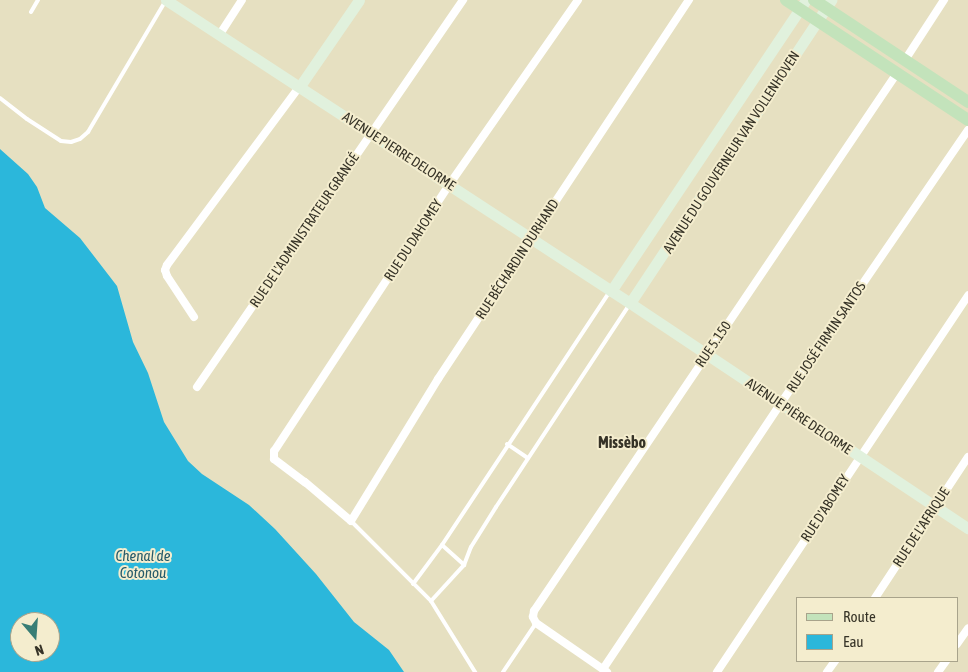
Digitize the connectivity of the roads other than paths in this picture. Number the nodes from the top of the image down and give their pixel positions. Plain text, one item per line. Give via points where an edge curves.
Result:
1 (38, 0) edge
2 (166, 0) edge
3 (242, 0) edge
4 (359, 0) edge
5 (463, 0) edge
6 (578, 0) edge
7 (689, 0) edge
8 (786, 0) edge
9 (814, 0) edge
10 (944, 0) edge
11 (803, 4) edge
12 (829, 4) edge
13 (31, 12) dead end
14 (818, 21) junction
15 (220, 34) junction
16 (905, 60) junction
17 (897, 73) junction
18 (300, 86) junction
19 (0, 98) edge
20 (968, 102) edge
21 (968, 120) edge
22 (968, 130) edge
23 (370, 133) junction
24 (449, 184) junction
25 (530, 238) junction
26 (611, 291) junction
27 (968, 295) edge
28 (630, 303) junction
29 (194, 317) dead end
30 (706, 354) junction
31 (197, 387) dead end
32 (781, 403) junction
33 (507, 444) junction
34 (860, 456) junction
35 (968, 457) edge
36 (528, 458) junction
37 (934, 506) junction
38 (351, 521) junction
39 (968, 528) edge
40 (442, 545) junction
41 (464, 565) junction
42 (414, 584) junction
43 (876, 597) edge
44 (431, 601) junction
45 (534, 620) junction
46 (968, 628) edge
47 (958, 643) edge
48 (605, 671) edge
49 (475, 672) edge
50 (503, 672) edge
51 (717, 672) edge

1 - 13 lane
2 - 15 main road, AVENUE PIERRE DELORME
2 - 19 lane via 88,132 80,140 61,141
3 - 15 street
4 - 18 main road
5 - 23 street, RUE DE L'ADMINISTRATEUR GRANGÉ
6 - 24 street, RUE DU DAHOMEY
7 - 25 street, RUE BÉCHARDIN DURHAND
8 - 11 main road
9 - 12 main road
10 - 16 street
11 - 14 main road
11 - 26 main road, AVENUE DU GOUVERNEUR VAN VOLLENHOVEN
12 - 14 main road, AVENUE DU GOUVERNEUR VAN VOLLENHOVEN
12 - 16 main road
14 - 17 main road
14 - 28 main road, AVENUE DU GOUVERNEUR VAN VOLLENHOVEN
15 - 18 main road, AVENUE PIERRE DELORME
16 - 20 main road
17 - 21 main road
17 - 30 street, RUE 5.150
18 - 23 main road, AVENUE PIERRE DELORME
18 - 29 street via 167,265 167,276
22 - 32 street, RUE JOSÉ FIRMIN SANTOS
23 - 24 main road, AVENUE PIERRE DELORME
23 - 31 street, RUE DE L'ADMINISTRATEUR GRANGÉ
24 - 25 main road, AVENUE PIERRE DELORME
24 - 38 street, RUE DU DAHOMEY via 274,451 274,459
25 - 26 main road, AVENUE PIERRE DELORME
25 - 38 street, RUE BÉCHARDIN DURHAND
26 - 28 main road, AVENUE PIERRE DELORME
26 - 33 lane
27 - 34 street, RUE D'ABOMEY
28 - 30 main road, AVENUE PIÈRE DELORME
28 - 36 lane
30 - 32 main road, AVENUE PIÈRE DELORME
30 - 45 street, RUE 5.150 via 534,611
32 - 34 main road, AVENUE PIÈRE DELORME
32 - 48 street, RUE JOSÉ FIRMIN SANTOS
33 - 36 lane
33 - 40 lane
34 - 37 main road, AVENUE PIÈRE DELORME
34 - 51 street, RUE D'ABOMEY
35 - 37 street, RUE DE L'AFRIQUE
36 - 41 lane via 479,534
37 - 39 main road, AVENUE PIÈRE DELORME
37 - 43 street, RUE DE L'AFRIQUE
38 - 42 lane
40 - 41 lane
40 - 42 lane
41 - 44 lane
42 - 44 lane
44 - 49 lane
45 - 48 street
45 - 50 lane
46 - 47 street

